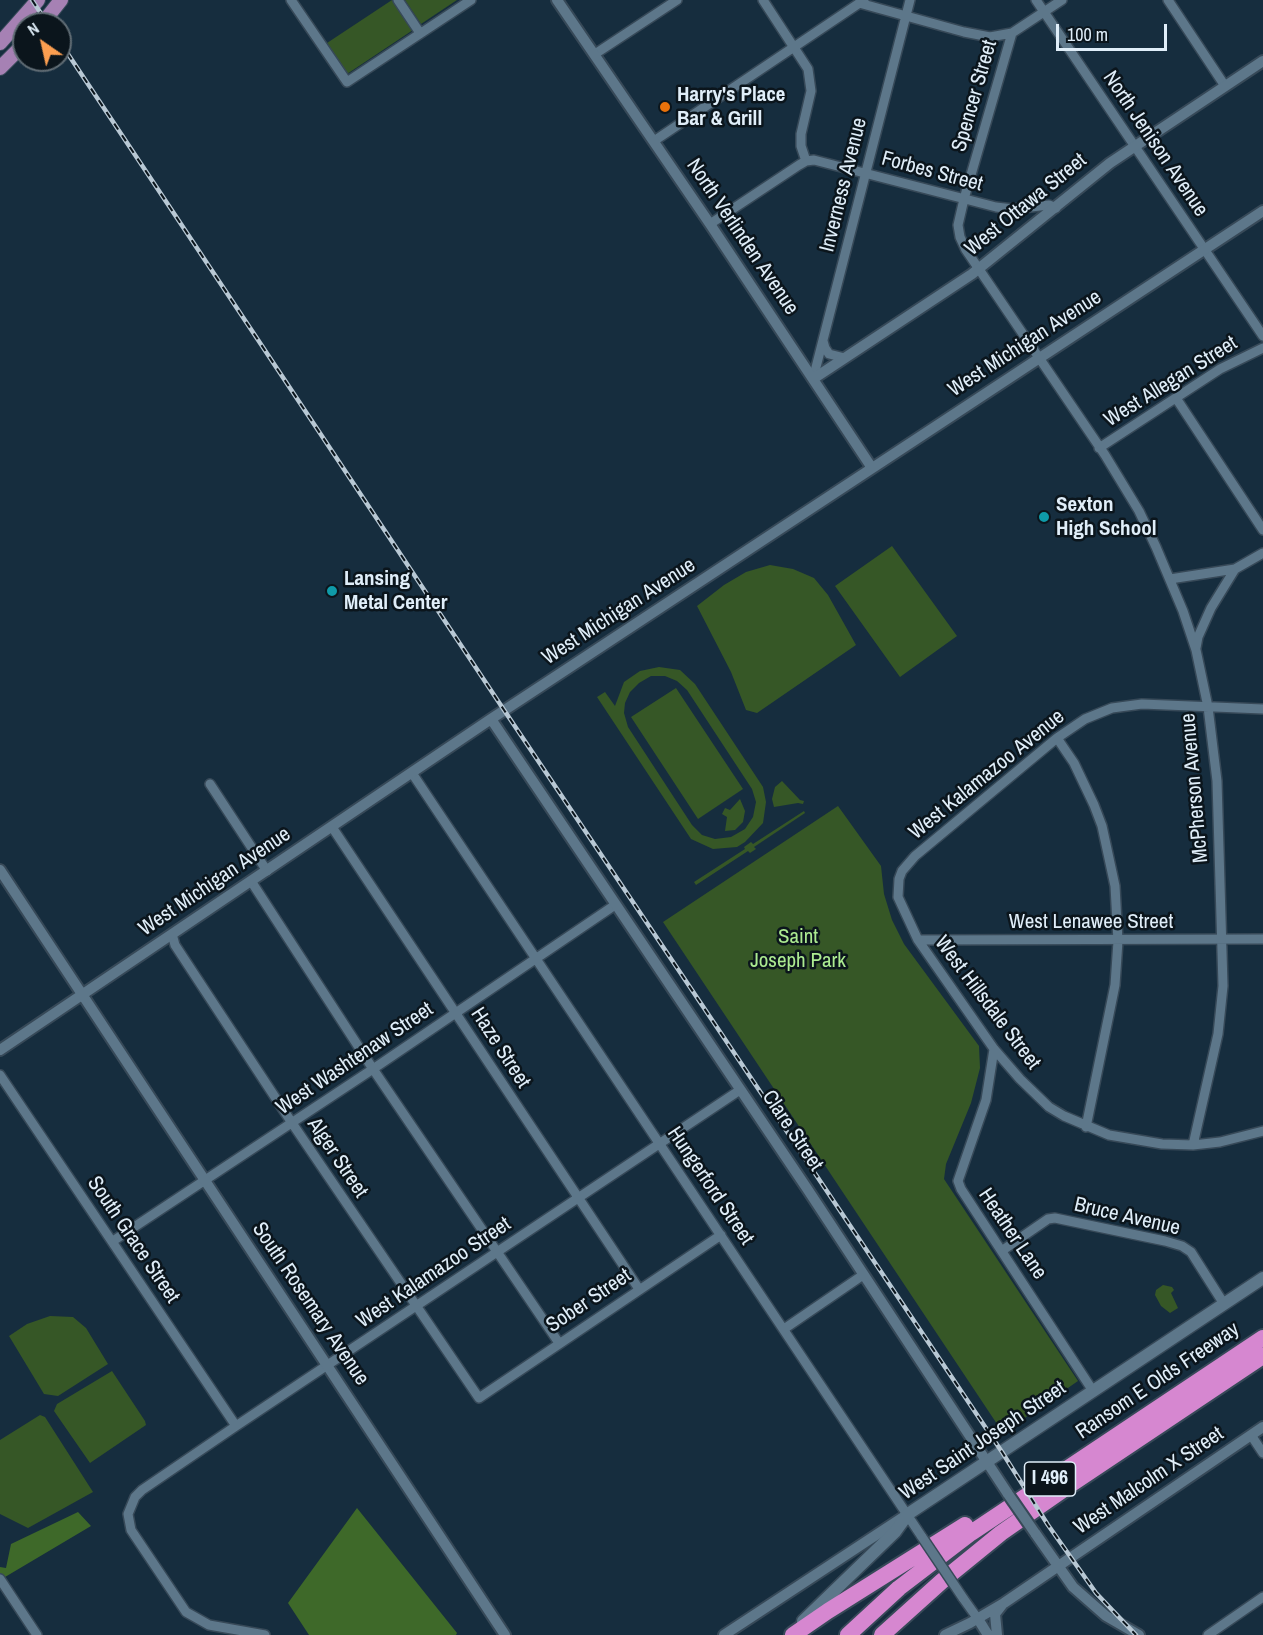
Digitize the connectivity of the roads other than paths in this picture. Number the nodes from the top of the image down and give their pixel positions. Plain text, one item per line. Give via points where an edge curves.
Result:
1 (38, 0) edge
2 (62, 0) edge
3 (398, 0) edge
4 (471, 0) edge
5 (557, 0) edge
6 (677, 0) edge
7 (763, 0) edge
8 (910, 0) edge
9 (1036, 0) edge
10 (1062, 0) edge
11 (1168, 0) edge
12 (294, 1) edge
13 (862, 2) edge
14 (52, 12) edge
15 (1044, 12) junction
16 (906, 16) junction
17 (420, 33) junction
18 (1012, 33) junction
19 (0, 43) edge
20 (795, 46) junction
21 (595, 54) junction
22 (12, 56) edge
23 (1263, 61) edge
24 (0, 68) edge
25 (1225, 86) junction
26 (654, 141) junction
27 (1134, 146) junction
28 (806, 161) junction
29 (866, 173) junction
30 (964, 199) junction
31 (1056, 208) junction
32 (1263, 211) edge
33 (710, 224) junction
34 (1205, 249) junction
35 (979, 269) junction
36 (1263, 336) edge
37 (823, 341) junction
38 (1263, 348) edge
39 (845, 358) junction
40 (1039, 359) junction
41 (813, 380) junction
42 (1176, 398) junction
43 (1100, 448) junction
44 (872, 468) junction
45 (1263, 530) edge
46 (1263, 553) edge
47 (1235, 569) junction
48 (1170, 579) junction
49 (1196, 650) junction
50 (1208, 707) junction
51 (1263, 709) edge
52 (491, 719) junction
53 (1057, 738) junction
54 (412, 772) junction
55 (210, 783) dead end
56 (332, 827) junction
57 (0, 870) edge
58 (267, 871) junction
59 (251, 881) junction
60 (615, 906) junction
61 (172, 934) junction
62 (1263, 939) edge
63 (918, 940) junction
64 (1118, 940) junction
65 (1222, 940) junction
66 (536, 959) junction
67 (81, 994) junction
68 (455, 1013) junction
69 (994, 1049) junction
70 (0, 1050) edge
71 (373, 1069) junction
72 (0, 1075) edge
73 (740, 1090) junction
74 (292, 1123) junction
75 (1086, 1127) junction
76 (1263, 1131) edge
77 (660, 1144) junction
78 (1193, 1145) junction
79 (205, 1181) junction
80 (578, 1198) junction
81 (721, 1235) junction
82 (113, 1241) junction
83 (1003, 1250) junction
84 (497, 1252) junction
85 (863, 1275) junction
86 (1263, 1278) edge
87 (639, 1289) junction
88 (1224, 1304) junction
89 (416, 1306) junction
90 (784, 1329) junction
91 (1263, 1338) edge
92 (559, 1343) junction
93 (1263, 1356) edge
94 (328, 1365) junction
95 (1094, 1391) junction
96 (479, 1398) joint
97 (1153, 1411) junction
98 (236, 1426) junction
99 (1263, 1427) edge
100 (1251, 1435) junction
101 (1263, 1453) edge
102 (987, 1462) junction
103 (908, 1514) junction
104 (1058, 1568) junction
105 (0, 1579) edge
106 (930, 1591) junction
107 (1263, 1598) edge
108 (1004, 1603) junction
109 (978, 1619) junction
110 (37, 1635) edge
111 (265, 1635) edge
112 (505, 1635) edge
113 (724, 1635) edge
114 (791, 1635) edge
115 (848, 1635) edge
116 (882, 1635) edge
117 (891, 1635) edge
118 (945, 1635) edge
119 (988, 1635) edge
120 (997, 1635) edge
121 (1139, 1635) edge
122 (1208, 1635) edge

1 - 19 main road
2 - 14 main road
3 - 17 street
4 - 17 street
5 - 21 street, North Verlinden Avenue
6 - 21 street
7 - 20 street
8 - 16 street, Inverness Avenue
9 - 15 street, North Jenison Avenue
10 - 15 street
11 - 25 street
12 - 17 street via 348,82
13 - 16 street
13 - 20 street
15 - 18 street
15 - 27 street, North Jenison Avenue
16 - 18 street via 979,36
16 - 29 street, Inverness Avenue
18 - 30 street, Spencer Street
20 - 26 street
20 - 28 street via 810,80 801,134
21 - 26 street, North Verlinden Avenue
22 - 24 main road
23 - 25 street, West Ottawa Street
25 - 27 street, West Ottawa Street
26 - 33 street, North Verlinden Avenue
27 - 31 street, West Ottawa Street
27 - 34 street, North Jenison Avenue
28 - 29 street, Forbes Street
28 - 33 street
29 - 30 street, Forbes Street
29 - 37 street, Inverness Avenue
30 - 31 street, Forbes Street via 1005,208
30 - 35 street, Spencer Street via 958,225 960,237
31 - 35 street, West Ottawa Street
32 - 34 street, West Michigan Avenue
33 - 41 street, North Verlinden Avenue
34 - 36 street, North Jenison Avenue
34 - 40 street, West Michigan Avenue
35 - 39 street, West Ottawa Street
35 - 40 street, Spencer Street
37 - 39 street via 830,354
37 - 41 street, Inverness Avenue
38 - 42 street, West Allegan Street
39 - 41 street, West Ottawa Street
40 - 43 street, McPherson Avenue
40 - 44 street, West Michigan Avenue
41 - 44 street, North Verlinden Avenue
42 - 43 street, West Allegan Street
42 - 45 street
43 - 48 street, McPherson Avenue via 1139,512
44 - 52 street, West Michigan Avenue
46 - 47 street
47 - 48 street
47 - 49 street via 1211,608
48 - 49 street, McPherson Avenue
49 - 50 street, McPherson Avenue
50 - 51 street
50 - 53 street, West Kalamazoo Avenue via 1158,703 1112,708 1085,719
50 - 65 street, McPherson Avenue via 1217,781
52 - 54 street, West Michigan Avenue
52 - 60 street, Clare Street
53 - 63 street, West Kalamazoo Avenue via 902,871 898,897
53 - 64 street via 1074,763 1102,826 1115,886
54 - 56 street, West Michigan Avenue
54 - 66 street, Hungerford Street
55 - 58 street
56 - 58 street, West Michigan Avenue
56 - 68 street, Haze Street
57 - 67 street, South Rosemary Avenue
58 - 59 street, West Michigan Avenue
59 - 61 street, West Michigan Avenue
59 - 71 street
60 - 66 street, West Washtenaw Street
60 - 73 street, Clare Street
61 - 67 street, West Michigan Avenue
61 - 74 street, Alger Street via 175,945
62 - 65 street, West Lenawee Street
63 - 64 street, West Lenawee Street
63 - 69 street, West Hillsdale Street
64 - 65 street, West Lenawee Street
64 - 75 street via 1115,985
65 - 78 street, McPherson Avenue via 1218,1034
66 - 68 street, West Washtenaw Street
66 - 77 street, Hungerford Street
67 - 70 street, West Michigan Avenue
67 - 79 street, South Rosemary Avenue
68 - 71 street, West Washtenaw Street
68 - 80 street, Haze Street
69 - 75 street, West Hillsdale Street via 1049,1107
69 - 83 street, Heather Lane via 986,1100 958,1181
71 - 74 street, West Washtenaw Street
71 - 84 street
72 - 82 street, South Grace Street
73 - 77 street, West Kalamazoo Street
73 - 85 street, Clare Street
74 - 79 street, West Washtenaw Street
74 - 89 street, Alger Street
75 - 78 street, West Hillsdale Street via 1138,1141
76 - 78 street, West Hillsdale Street
77 - 80 street, West Kalamazoo Street
77 - 81 street, Hungerford Street
79 - 82 street, West Washtenaw Street
79 - 94 street, South Rosemary Avenue
80 - 84 street, West Kalamazoo Street
80 - 87 street, Haze Street
81 - 87 street, Sober Street
81 - 90 street, Hungerford Street
82 - 98 street, South Grace Street
83 - 88 street, Bruce Avenue via 1055,1218 1165,1241 1191,1252
83 - 95 street, Heather Lane
84 - 89 street, West Kalamazoo Street
84 - 92 street
85 - 90 street
85 - 102 street, Clare Street
86 - 88 main road, West Saint Joseph Street
87 - 92 street, Sober Street
88 - 95 main road, West Saint Joseph Street
89 - 94 street, West Kalamazoo Street
89 - 96 street, Alger Street
90 - 103 street, Hungerford Street
91 - 97 highway, Ransom E Olds Freeway / I 496
92 - 96 street, Sober Street
93 - 106 highway, Ransom E Olds Freeway / I 496 via 1042,1504
94 - 98 street, West Kalamazoo Street
94 - 112 street, South Rosemary Avenue
95 - 102 main road, West Saint Joseph Street
97 - 114 highway
97 - 115 highway, Ransom E Olds Freeway / I 496 via 946,1552
98 - 111 street, West Kalamazoo Street via 141,1490 128,1514 135,1539 186,1612 209,1624
99 - 100 street, West Malcolm X Street
100 - 101 street
100 - 104 street, West Malcolm X Street
102 - 103 main road, West Saint Joseph Street
102 - 104 street, Clare Street, bridge
103 - 109 street, Hungerford Street, bridge
103 - 113 street, West Saint Joseph Street
103 - 114 main road via 895,1532
104 - 108 street, West Malcolm X Street
104 - 121 street, Clare Street via 1099,1611
105 - 110 street
106 - 116 highway, I 496
106 - 117 highway
107 - 122 street
108 - 109 street, West Malcolm X Street
108 - 120 street via 995,1614
109 - 118 street, West Malcolm X Street
109 - 119 street

